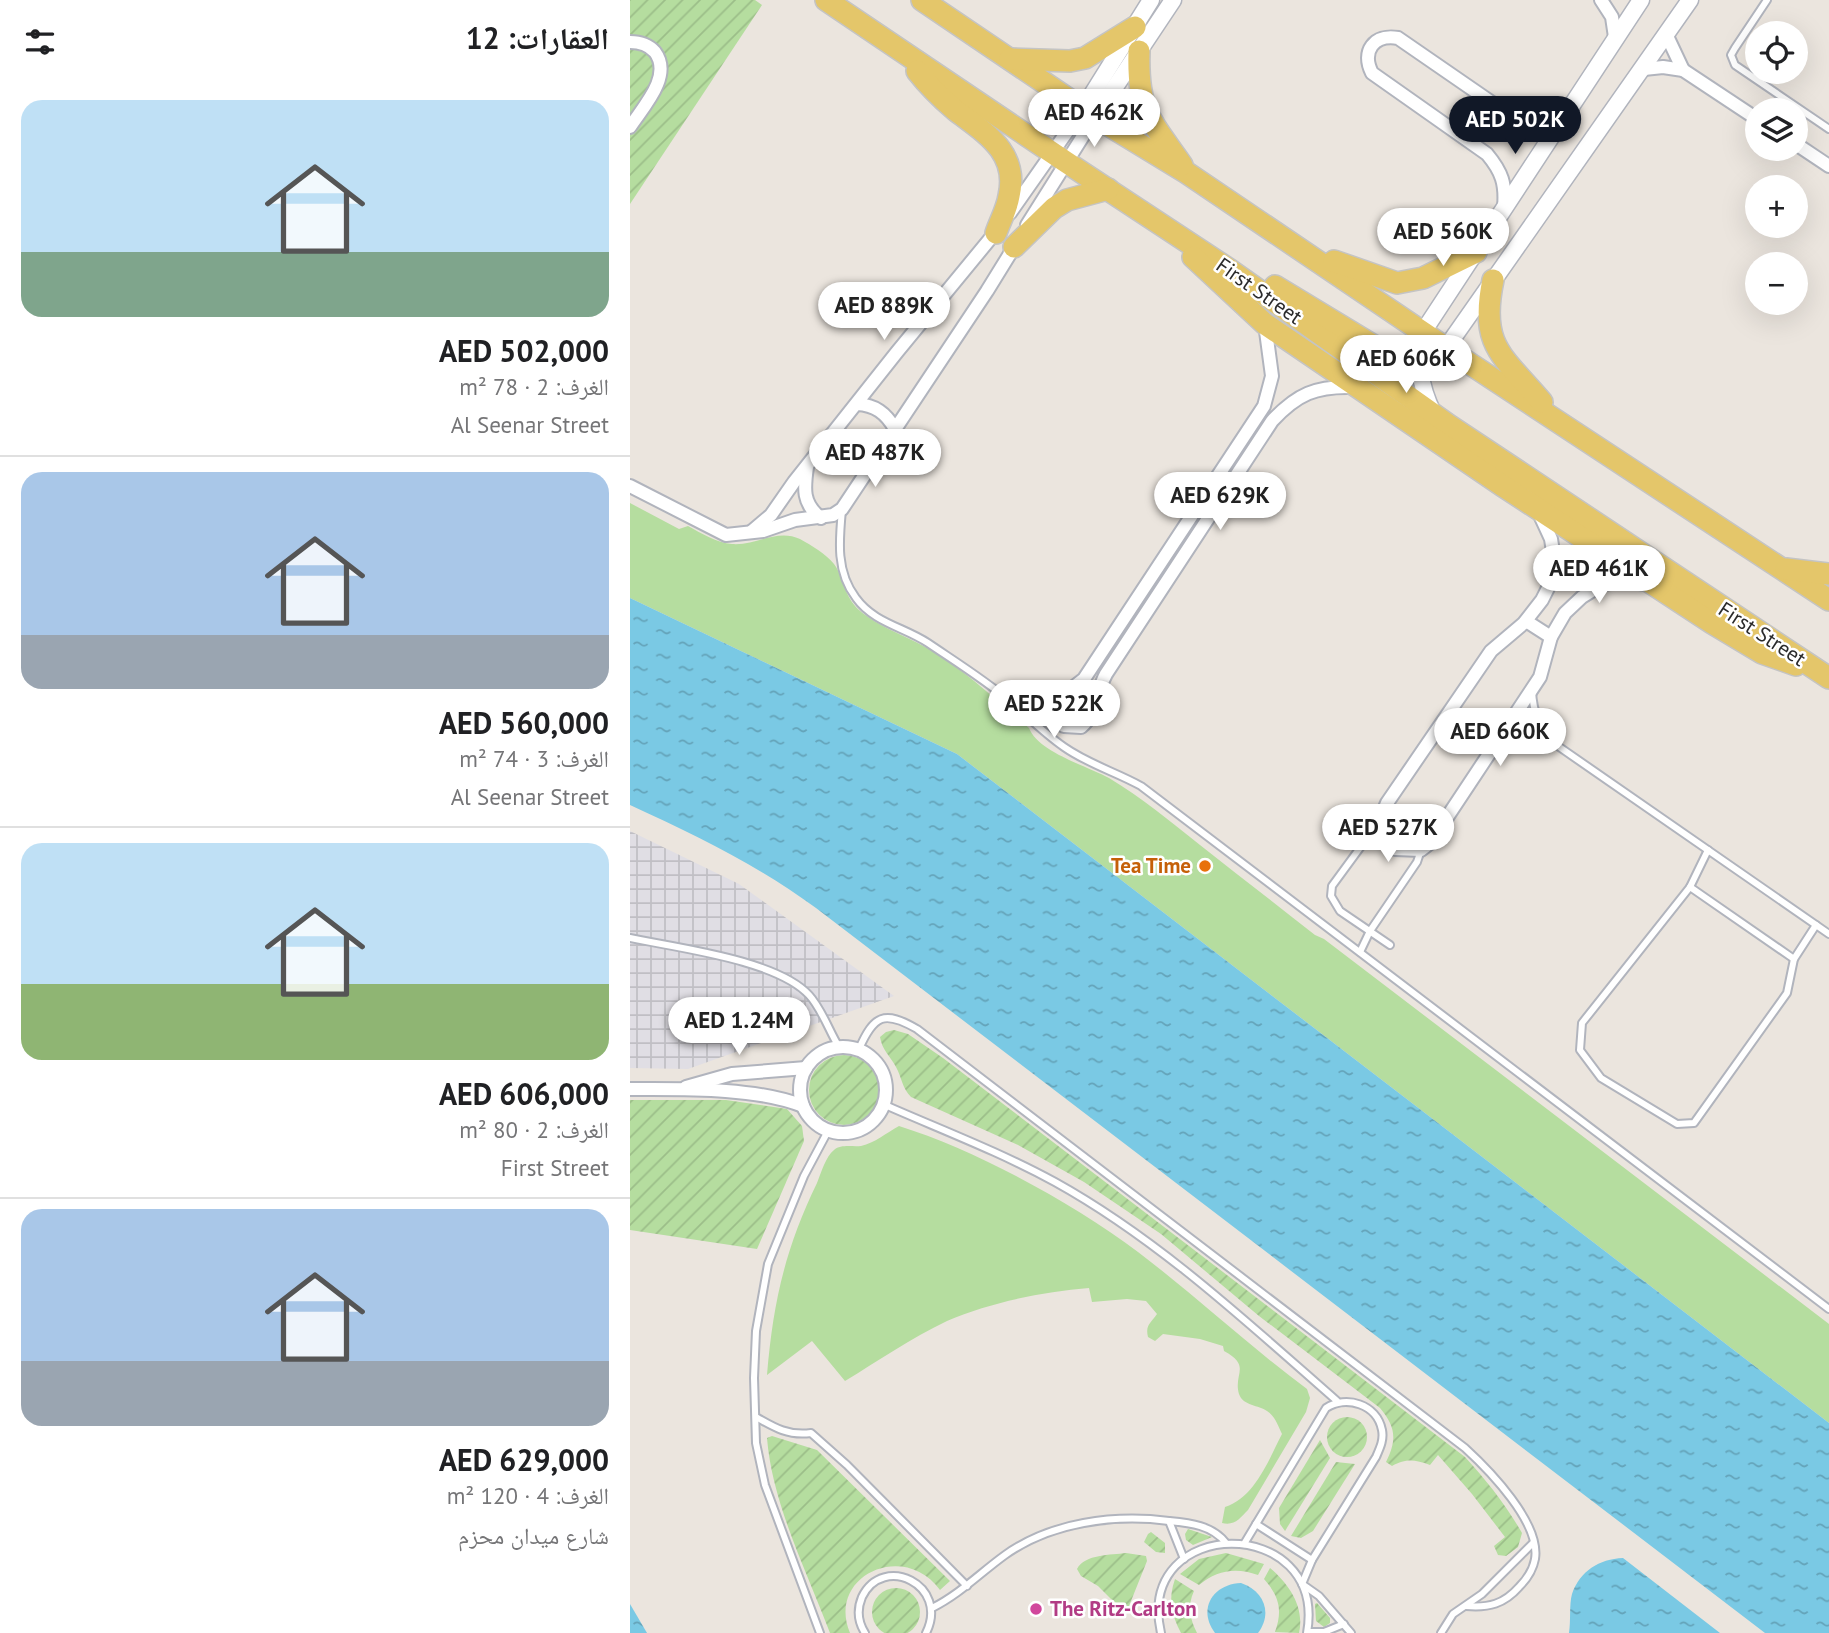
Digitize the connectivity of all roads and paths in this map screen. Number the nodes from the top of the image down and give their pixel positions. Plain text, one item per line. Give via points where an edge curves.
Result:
1 (826, 0) edge
2 (922, 0) edge
3 (1151, 0) edge
4 (1173, 0) edge
5 (1601, 0) edge
6 (1641, 0) edge
7 (1690, 0) edge
8 (1767, 0) edge
9 (1135, 27) junction
10 (1667, 36) junction
11 (1615, 37) junction
12 (630, 42) edge
13 (1139, 51) junction
14 (909, 57) junction
15 (1009, 59) junction
16 (1644, 69) junction
17 (1683, 70) junction
18 (1745, 111) edge
19 (1089, 113) junction
20 (1564, 117) junction
21 (630, 127) edge
22 (1829, 129) edge
23 (1808, 152) edge
24 (1059, 158) junction
25 (1829, 166) edge
26 (1187, 173) junction
27 (1108, 189) junction
28 (1504, 207) junction
29 (1161, 225) junction
30 (996, 233) junction
31 (1014, 247) junction
32 (1304, 250) junction
33 (1476, 252) junction
34 (1230, 270) junction
35 (1493, 281) junction
36 (1265, 324) junction
37 (1423, 332) junction
38 (1446, 348) junction
39 (1419, 364) junction
40 (1356, 387) junction
41 (857, 404) junction
42 (1433, 414) junction
43 (1551, 416) junction
44 (895, 429) junction
45 (807, 467) junction
46 (630, 486) edge
47 (1536, 507) junction
48 (842, 509) junction
49 (821, 518) junction
50 (749, 533) junction
51 (1781, 568) junction
52 (1829, 574) edge
53 (1651, 584) junction
54 (1829, 600) edge
55 (1526, 621) junction
56 (1551, 637) junction
57 (1821, 672) edge
58 (1532, 689) junction
59 (1555, 744) junction
60 (1482, 764) junction
61 (1381, 830) junction
62 (1421, 850) junction
63 (1709, 850) junction
64 (1690, 887) junction
65 (1816, 925) junction
66 (1370, 931) junction
67 (1829, 934) edge
68 (630, 937) edge
69 (1390, 945) dead end
70 (1360, 952) junction
71 (1794, 959) junction
72 (839, 1047) junction
73 (859, 1049) junction
74 (806, 1068) junction
75 (630, 1089) edge
76 (679, 1089) junction
77 (884, 1105) junction
78 (803, 1106) junction
79 (828, 1130) junction
80 (1829, 1309) edge
81 (1337, 1401) junction
82 (756, 1417) junction
83 (1170, 1521) junction
84 (1256, 1524) junction
85 (1226, 1543) junction
86 (1533, 1543) junction
87 (1244, 1544) junction
88 (1184, 1559) junction
89 (1312, 1560) junction
90 (1302, 1584) junction
91 (967, 1586) junction
92 (1466, 1606) junction
93 (932, 1608) junction
94 (1343, 1624) junction
95 (1308, 1632) edge
96 (820, 1633) edge
97 (865, 1633) edge
98 (926, 1633) edge
99 (1161, 1633) edge
100 (1351, 1633) edge
101 (1441, 1633) edge

1 - 14 main road, First Street
2 - 15 main road
3 - 9 street
4 - 13 street
5 - 11 street via 1612,17
6 - 11 street
7 - 10 street
8 - 22 lane via 1731,55 1735,65
9 - 15 main road via 1086,58
9 - 19 street
10 - 16 street
10 - 17 street
11 - 20 street
12 - 21 street via 649,46 662,69
13 - 19 street
13 - 26 main road via 1144,107
14 - 24 main road, First Street
14 - 30 main road via 930,87 988,133 1003,153 1010,196
15 - 19 main road
16 - 17 street
16 - 35 street
17 - 18 street
19 - 24 street
19 - 26 main road
20 - 28 street
20 - 28 street via 1530,124 1514,118 1398,38 1386,36 1376,41 1367,62 1372,73 1488,154 1506,186
23 - 25 street
24 - 27 main road, First Street
24 - 30 street
24 - 31 street
26 - 32 main road
27 - 29 main road, First Street
27 - 31 main road via 1054,208
28 - 33 street
29 - 34 main road, First Street
29 - 36 main road
30 - 41 street
31 - 44 street
32 - 33 main road via 1397,283 1423,278
32 - 37 main road
33 - 37 street
34 - 39 main road via 1269,283 1384,352
34 - 42 main road, First Street
35 - 38 street
35 - 43 main road via 1488,306 1492,339
36 - 40 main road
36 - 40 street via 1272,376 1264,406 1084,678 1057,700 1057,715 1064,726 1081,727 1091,716 1106,674 1272,421 1310,391
37 - 38 main road
37 - 39 street
38 - 39 main road via 1438,359
38 - 43 main road
39 - 42 street
40 - 47 main road
41 - 44 street via 875,407
41 - 45 street
42 - 57 main road, First Street
43 - 51 main road
44 - 48 street
45 - 49 street via 806,501
45 - 50 street via 777,508
46 - 50 street via 726,535
47 - 53 main road
47 - 55 street via 1554,558 1550,584
48 - 49 street
48 - 70 lane via 841,564 846,583 867,610 921,638 981,678 1066,749 1140,786
49 - 50 street
51 - 52 main road
51 - 54 main road
53 - 56 street via 1623,581 1592,589 1565,613
53 - 57 main road via 1762,653
55 - 56 street
55 - 61 street via 1501,640 1485,661 1387,803 1380,817
56 - 58 street
58 - 59 lane via 1540,725
58 - 60 street
59 - 60 lane via 1516,743
59 - 63 lane
60 - 62 street
61 - 62 street via 1395,849
61 - 66 lane via 1365,841 1332,886 1331,896 1340,911
62 - 66 lane
63 - 64 lane
63 - 65 lane
64 - 71 lane
64 - 71 lane via 1582,1023 1580,1050 1601,1078 1677,1124 1694,1123 1787,993
65 - 67 lane
65 - 71 lane
66 - 69 lane
66 - 70 lane
68 - 72 lane via 749,964 790,979 812,997
70 - 80 lane
72 - 73 street
72 - 74 street via 820,1053
73 - 77 street via 883,1072
73 - 86 lane via 866,1032 886,1017 917,1029 1465,1448 1514,1502
74 - 76 street via 732,1074
74 - 78 street via 800,1087
75 - 76 street
76 - 78 street via 764,1095
77 - 79 street via 866,1128 847,1133
77 - 81 lane via 1007,1157 1122,1225 1187,1273
78 - 79 street via 815,1123
79 - 82 lane via 768,1264 756,1331
81 - 84 lane via 1325,1408 1313,1425
81 - 89 lane via 1365,1405 1378,1419 1382,1443
82 - 91 lane via 780,1431 811,1433
82 - 96 lane via 765,1485
83 - 85 lane via 1205,1527
83 - 88 lane
83 - 91 lane via 1132,1517 1055,1530 1008,1552
84 - 87 lane
84 - 89 lane
85 - 87 lane
85 - 88 lane
86 - 92 lane
86 - 92 lane via 1536,1557 1530,1573 1507,1599 1492,1606
87 - 90 lane via 1273,1554
88 - 99 lane via 1171,1572 1162,1593
89 - 90 lane
90 - 94 lane
90 - 95 lane via 1309,1607
91 - 93 lane
92 - 101 lane via 1453,1614
93 - 97 lane via 915,1582 898,1576 879,1580 860,1601 859,1620
93 - 98 lane
94 - 95 lane via 1324,1632
94 - 100 lane

